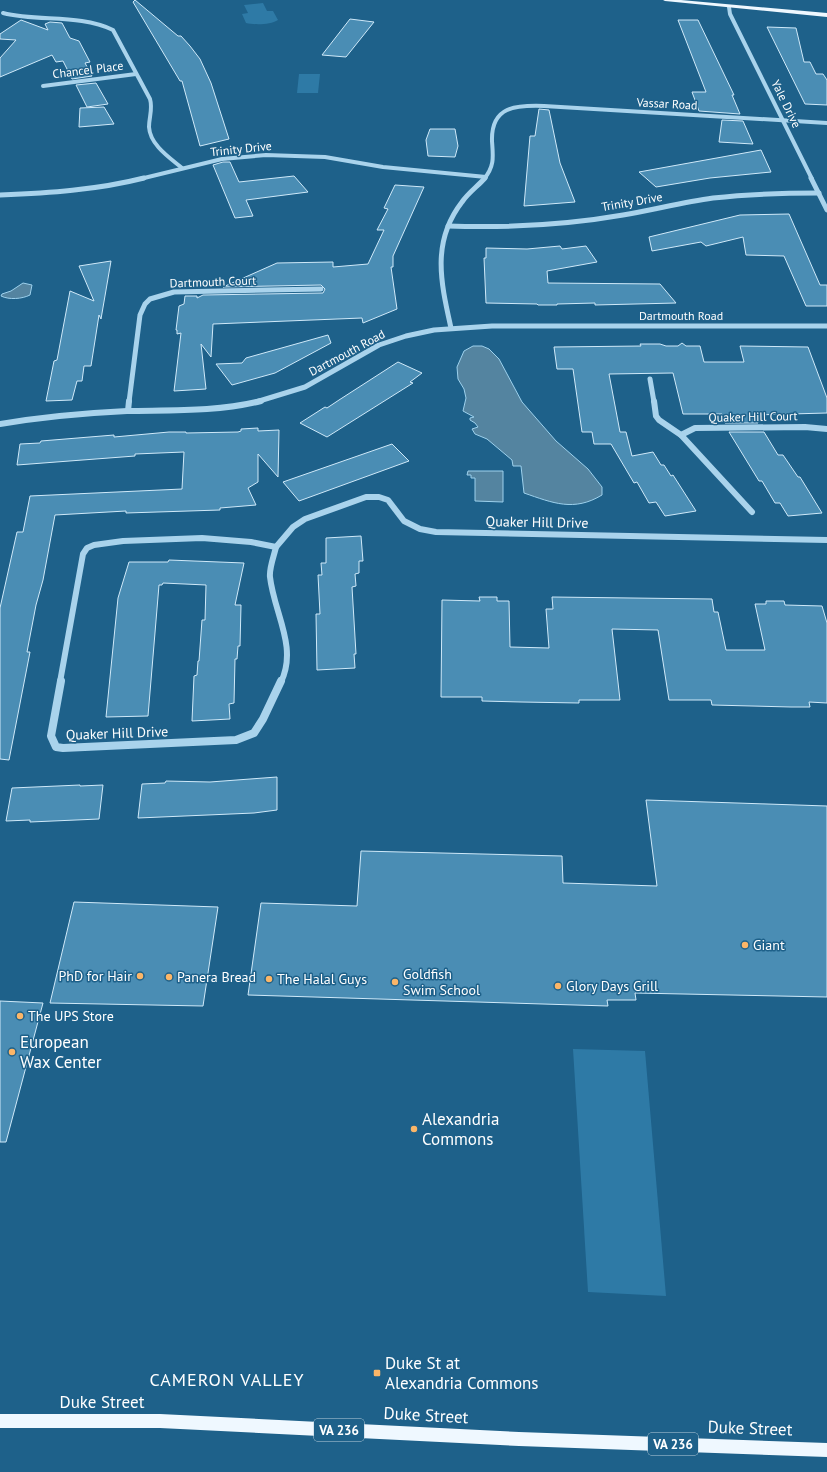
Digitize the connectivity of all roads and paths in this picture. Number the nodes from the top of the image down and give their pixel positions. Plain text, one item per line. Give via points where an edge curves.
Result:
1 (665, 0) edge
2 (729, 7) junction
3 (3, 13) dead end
4 (827, 15) edge
5 (136, 74) junction
6 (43, 86) dead end
7 (782, 121) junction
8 (827, 123) edge
9 (182, 168) junction
10 (486, 176) junction
11 (819, 193) junction
12 (0, 194) edge
13 (827, 210) edge
14 (448, 226) junction
15 (321, 289) dead end
16 (827, 326) edge
17 (450, 328) junction
18 (650, 379) dead end
19 (128, 411) junction
20 (0, 424) edge
21 (827, 429) edge
22 (681, 435) junction
23 (752, 512) dead end
24 (827, 540) edge
25 (276, 547) junction
26 (0, 1421) edge
27 (827, 1450) edge

1 - 2 main road
2 - 4 main road
2 - 7 street, Yale Drive via 730,14
3 - 5 street via 31,19 87,22 107,26 113,30
5 - 6 street, Chancel Place
5 - 9 street via 153,107 148,128 150,134 167,156
7 - 8 street, Vassar Road
7 - 10 street, Vassar Road via 522,106 503,110 496,117 492,138 494,160
7 - 11 street, Yale Drive
9 - 10 street, Trinity Drive via 222,159 301,155 383,167
9 - 12 street, Trinity Drive via 97,187 58,192
10 - 14 street via 465,198
11 - 13 street, Yale Drive
11 - 14 street, Trinity Drive via 725,196 612,217 547,224 487,228
14 - 17 street via 440,256 440,278
15 - 19 street, Dartmouth Court via 174,292 150,299 140,315
16 - 17 street, Dartmouth Road
17 - 19 street, Dartmouth Road via 420,333 380,345 306,386 260,401 240,406
18 - 22 street via 656,416
19 - 20 street, Dartmouth Road via 56,416
21 - 22 street, Quaker Hill Court via 695,428
22 - 23 street
24 - 25 street, Quaker Hill Drive via 436,532 404,521 388,500 366,497 305,519 293,527
25 - 25 street, Quaker Hill Drive via 270,576 287,639 287,659 284,676 254,734 236,740 56,747 51,736 83,554 87,548 123,541 202,538
26 - 27 main road, Duke Street / VA 236 via 160,1421 519,1439

